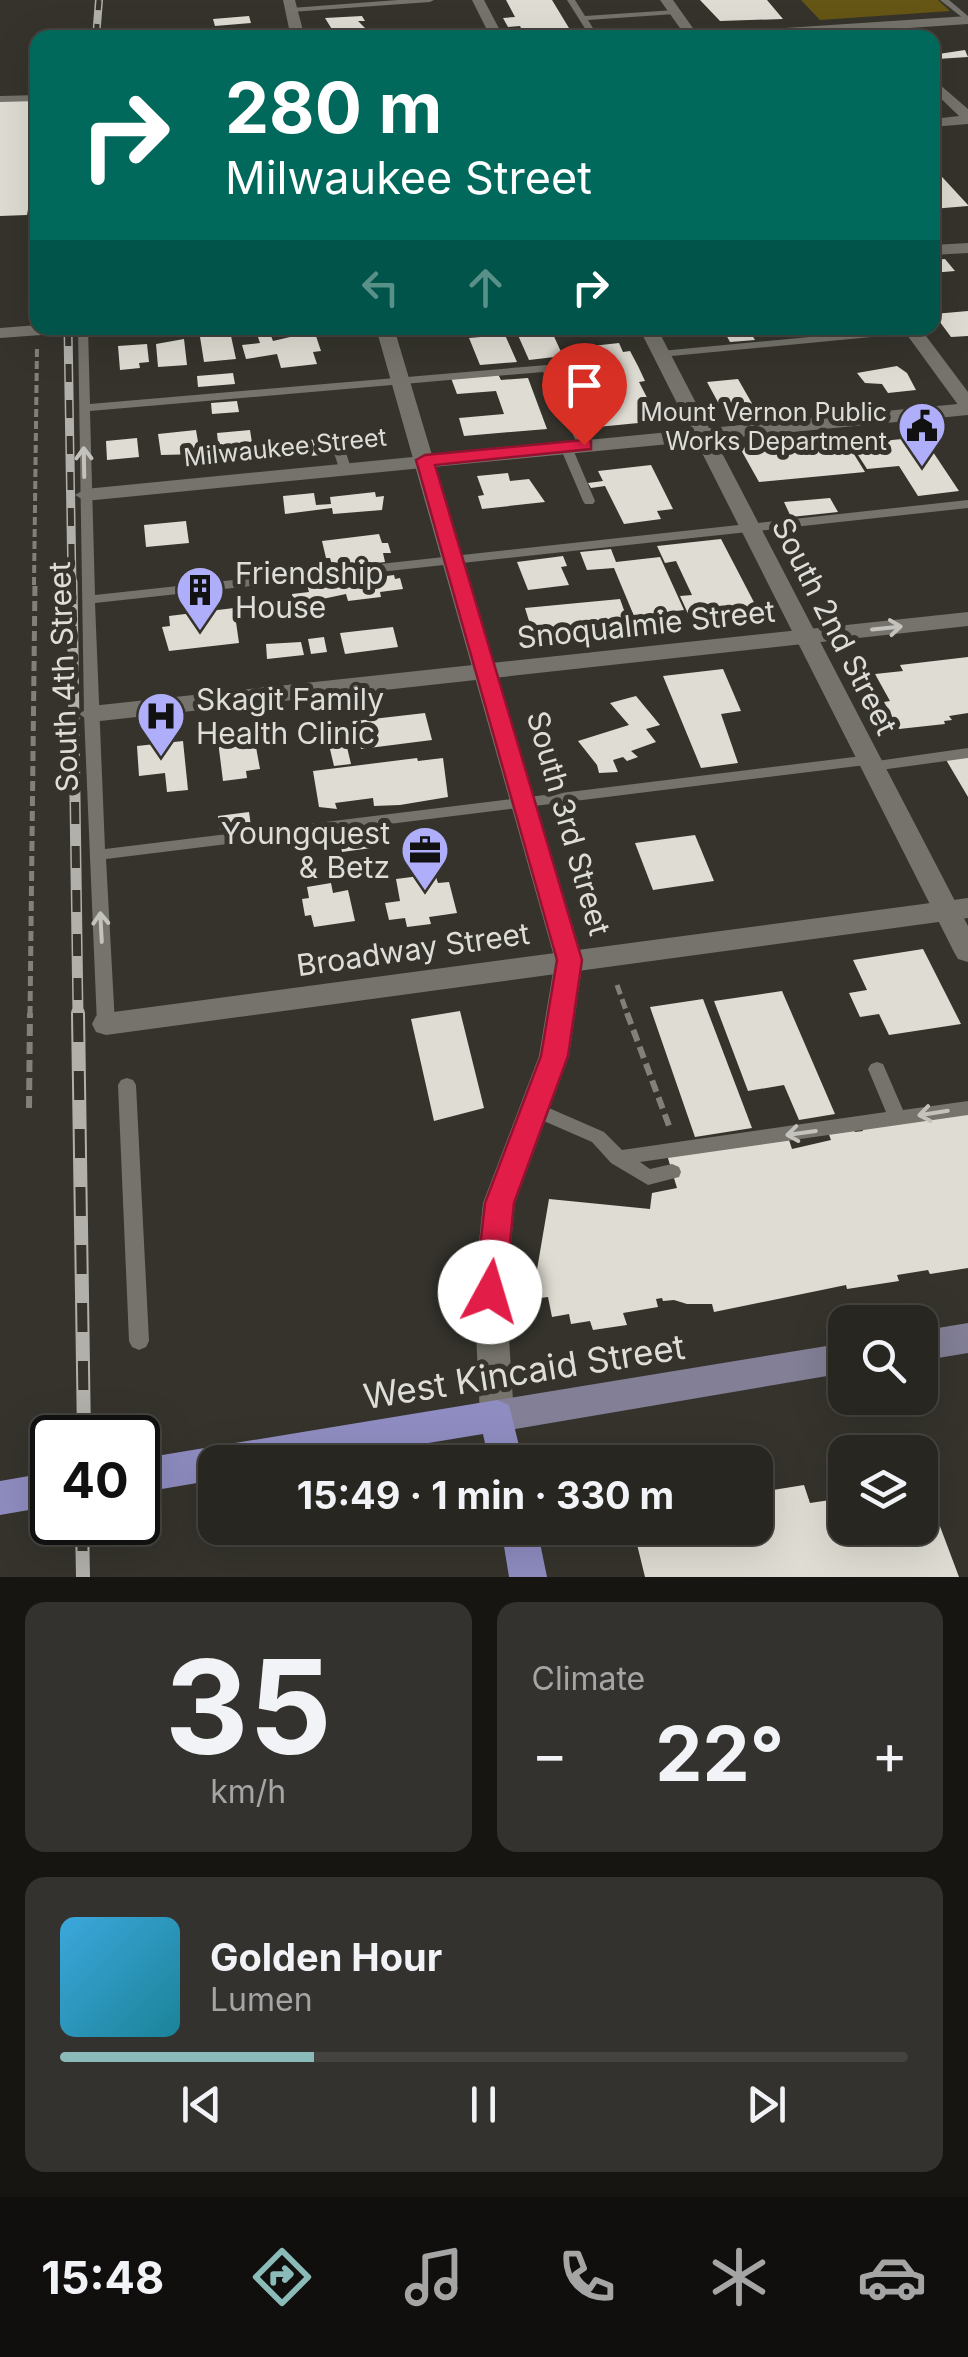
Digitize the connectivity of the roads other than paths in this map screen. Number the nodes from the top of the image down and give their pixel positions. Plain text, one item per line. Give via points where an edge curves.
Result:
1 (430, 0) edge
2 (478, 0) edge
3 (571, 0) edge
4 (944, 0) edge
5 (405, 1) edge
6 (335, 3) edge
7 (290, 5) edge
8 (670, 6) edge
9 (583, 18) junction
10 (968, 20) edge
11 (877, 26) junction
12 (296, 30) edge
13 (494, 30) edge
14 (590, 30) edge
15 (688, 30) edge
16 (838, 30) edge
17 (881, 30) edge
18 (940, 90) edge
19 (30, 98) edge
20 (0, 100) edge
21 (968, 119) edge
22 (940, 122) edge
23 (968, 248) edge
24 (940, 250) edge
25 (30, 331) edge
26 (0, 333) edge
27 (83, 335) edge
28 (387, 335) edge
29 (652, 335) edge
30 (854, 335) edge
31 (916, 335) edge
32 (749, 346) junction
33 (661, 354) junction
34 (766, 361) dead end
35 (400, 378) junction
36 (968, 407) edge
37 (84, 408) junction
38 (702, 434) junction
39 (336, 441) dead end
40 (575, 446) junction
41 (425, 460) junction
42 (345, 468) junction
43 (85, 495) junction
44 (589, 501) dead end
45 (968, 504) edge
46 (750, 525) junction
47 (450, 558) junction
48 (88, 600) junction
49 (968, 619) edge
50 (806, 637) junction
51 (487, 672) junction
52 (91, 714) junction
53 (968, 753) edge
54 (872, 763) junction
55 (524, 804) junction
56 (98, 855) junction
57 (958, 909) edge
58 (968, 952) edge
59 (569, 960) junction
60 (106, 1024) joint
61 (877, 1068) dead end
62 (128, 1085) dead end
63 (968, 1108) edge
64 (536, 1110) junction
65 (898, 1119) junction
66 (618, 1158) junction
67 (672, 1172) dead end
68 (968, 1338) edge
69 (139, 1342) dead end
70 (938, 1343) edge
71 (828, 1361) edge
72 (497, 1416) junction
73 (319, 1445) edge
74 (503, 1445) edge
75 (198, 1465) edge
76 (160, 1472) edge
77 (30, 1493) edge
78 (0, 1498) edge
79 (522, 1545) edge
80 (528, 1577) edge

1 - 5 lane
2 - 13 street
3 - 9 lane
4 - 10 lane
5 - 6 lane
6 - 7 lane
7 - 12 street
8 - 9 lane
8 - 15 street
9 - 14 lane
10 - 11 street
11 - 16 street
11 - 17 street
18 - 21 street
19 - 20 lane
21 - 22 street
23 - 24 street
25 - 26 street
27 - 37 lane, South 4th Street
28 - 35 street, South 3rd Street
29 - 33 street, South 2nd Street
30 - 32 lane
31 - 36 street
32 - 33 lane
32 - 34 lane
33 - 38 street, South 2nd Street
35 - 37 lane
35 - 40 lane via 547,368
35 - 41 street, South 3rd Street
36 - 38 street, Milwaukee Street
43 -> 37 lane, South 4th Street
38 - 40 street, Milwaukee Street
38 - 46 street, South 2nd Street
39 - 42 lane
40 - 41 street, Milwaukee Street
40 - 44 lane
41 - 42 street, Milwaukee Street
41 - 47 street, South 3rd Street
42 - 43 street, Milwaukee Street
43 - 48 lane, South 4th Street
45 - 46 lane
46 - 47 lane
46 - 50 street, South 2nd Street
47 - 48 lane
47 - 51 street, South 3rd Street
48 - 52 lane, South 4th Street
50 -> 49 street, Snoqualmie Street
50 - 51 street, Snoqualmie Street
50 - 54 street, South 2nd Street
51 - 52 street, Snoqualmie Street
51 - 55 street, South 3rd Street
52 - 56 lane, South 4th Street
53 - 54 lane
54 - 55 lane
54 - 57 street, South 2nd Street
55 - 56 lane
55 - 59 street, South 3rd Street
60 -> 56 lane, South 4th Street
57 - 58 street, South 2nd Street
57 - 59 street, Broadway Street
59 - 60 street, Broadway Street
59 - 64 street, South 3rd Street via 554,1056
61 - 65 lane
62 - 69 lane
63 -> 65 lane
64 - 66 lane via 598,1137
64 - 72 street, South 3rd Street via 499,1203 490,1292
65 -> 66 lane
66 - 67 lane via 648,1177
68 - 70 main road
71 - 72 main road, West Kincaid Street
72 - 73 main road, West Kincaid Street
72 - 74 main road, South 3rd Street
75 - 76 main road, West Kincaid Street
77 - 78 main road
79 - 80 main road

